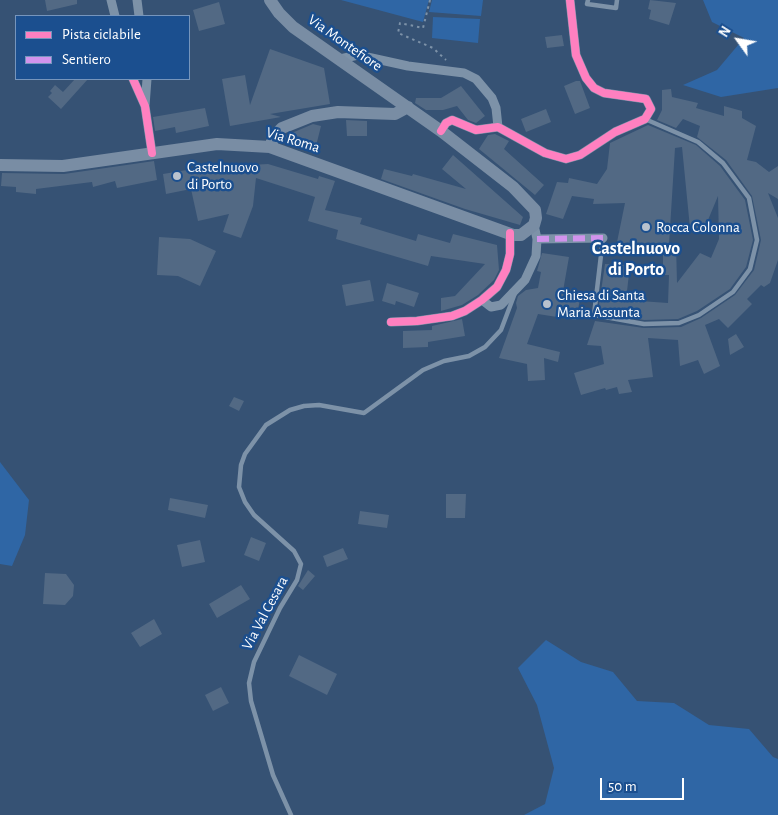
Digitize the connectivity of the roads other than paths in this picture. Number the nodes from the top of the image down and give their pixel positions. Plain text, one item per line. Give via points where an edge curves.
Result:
1 (111, 0) edge
2 (137, 0) edge
3 (270, 0) edge
4 (570, 0) edge
5 (588, 0) edge
6 (617, 0) edge
7 (115, 15) edge
8 (139, 15) edge
9 (340, 58) junction
10 (133, 80) edge
11 (148, 80) edge
12 (145, 106) junction
13 (408, 107) junction
14 (646, 119) junction
15 (498, 127) junction
16 (441, 131) junction
17 (270, 147) junction
18 (152, 153) junction
19 (0, 165) edge
20 (534, 225) junction
21 (510, 234) junction
22 (603, 238) joint
23 (537, 239) junction
24 (516, 292) junction
25 (482, 300) junction
26 (391, 322) dead end
27 (291, 815) edge

1 - 7 street
2 - 8 street
3 - 9 main road, Via Montefiore via 293,27
4 - 14 street via 576,55 586,78 594,88 604,93 646,99 651,109
5 - 6 lane via 587,4 616,8
9 - 13 main road, Via Montefiore
9 - 15 street via 358,55 408,66 457,71 473,77 492,98
10 - 12 street
11 - 12 street
12 - 18 street
13 - 16 main road, Via Montefiore
13 - 17 main road via 395,114 338,112 312,116 282,128
14 - 15 street via 615,132 580,155 566,159 545,153
14 - 22 lane via 698,142 723,164 749,198 757,240 750,269 733,292 699,315 679,323 644,324 594,315
15 - 16 street via 476,130 452,120
16 - 20 main road, Via Montefiore via 513,187 534,210
17 - 18 main road, Via Roma via 212,145
17 - 21 main road, Via Roma
18 - 19 main road, Via Roma via 63,166
20 - 21 main road via 521,235
20 - 23 street
21 - 25 street via 506,270 497,287
22 - 23 street
23 - 24 street via 534,263
24 - 25 street via 497,306 488,306
24 - 27 lane, Via Val Cesara via 502,330 485,347 469,356 424,370 364,412 319,405 290,410 266,425 245,454 239,487 245,502 254,515 294,551 301,564 299,576 254,662 249,683 251,701 273,775
25 - 26 street via 452,316

